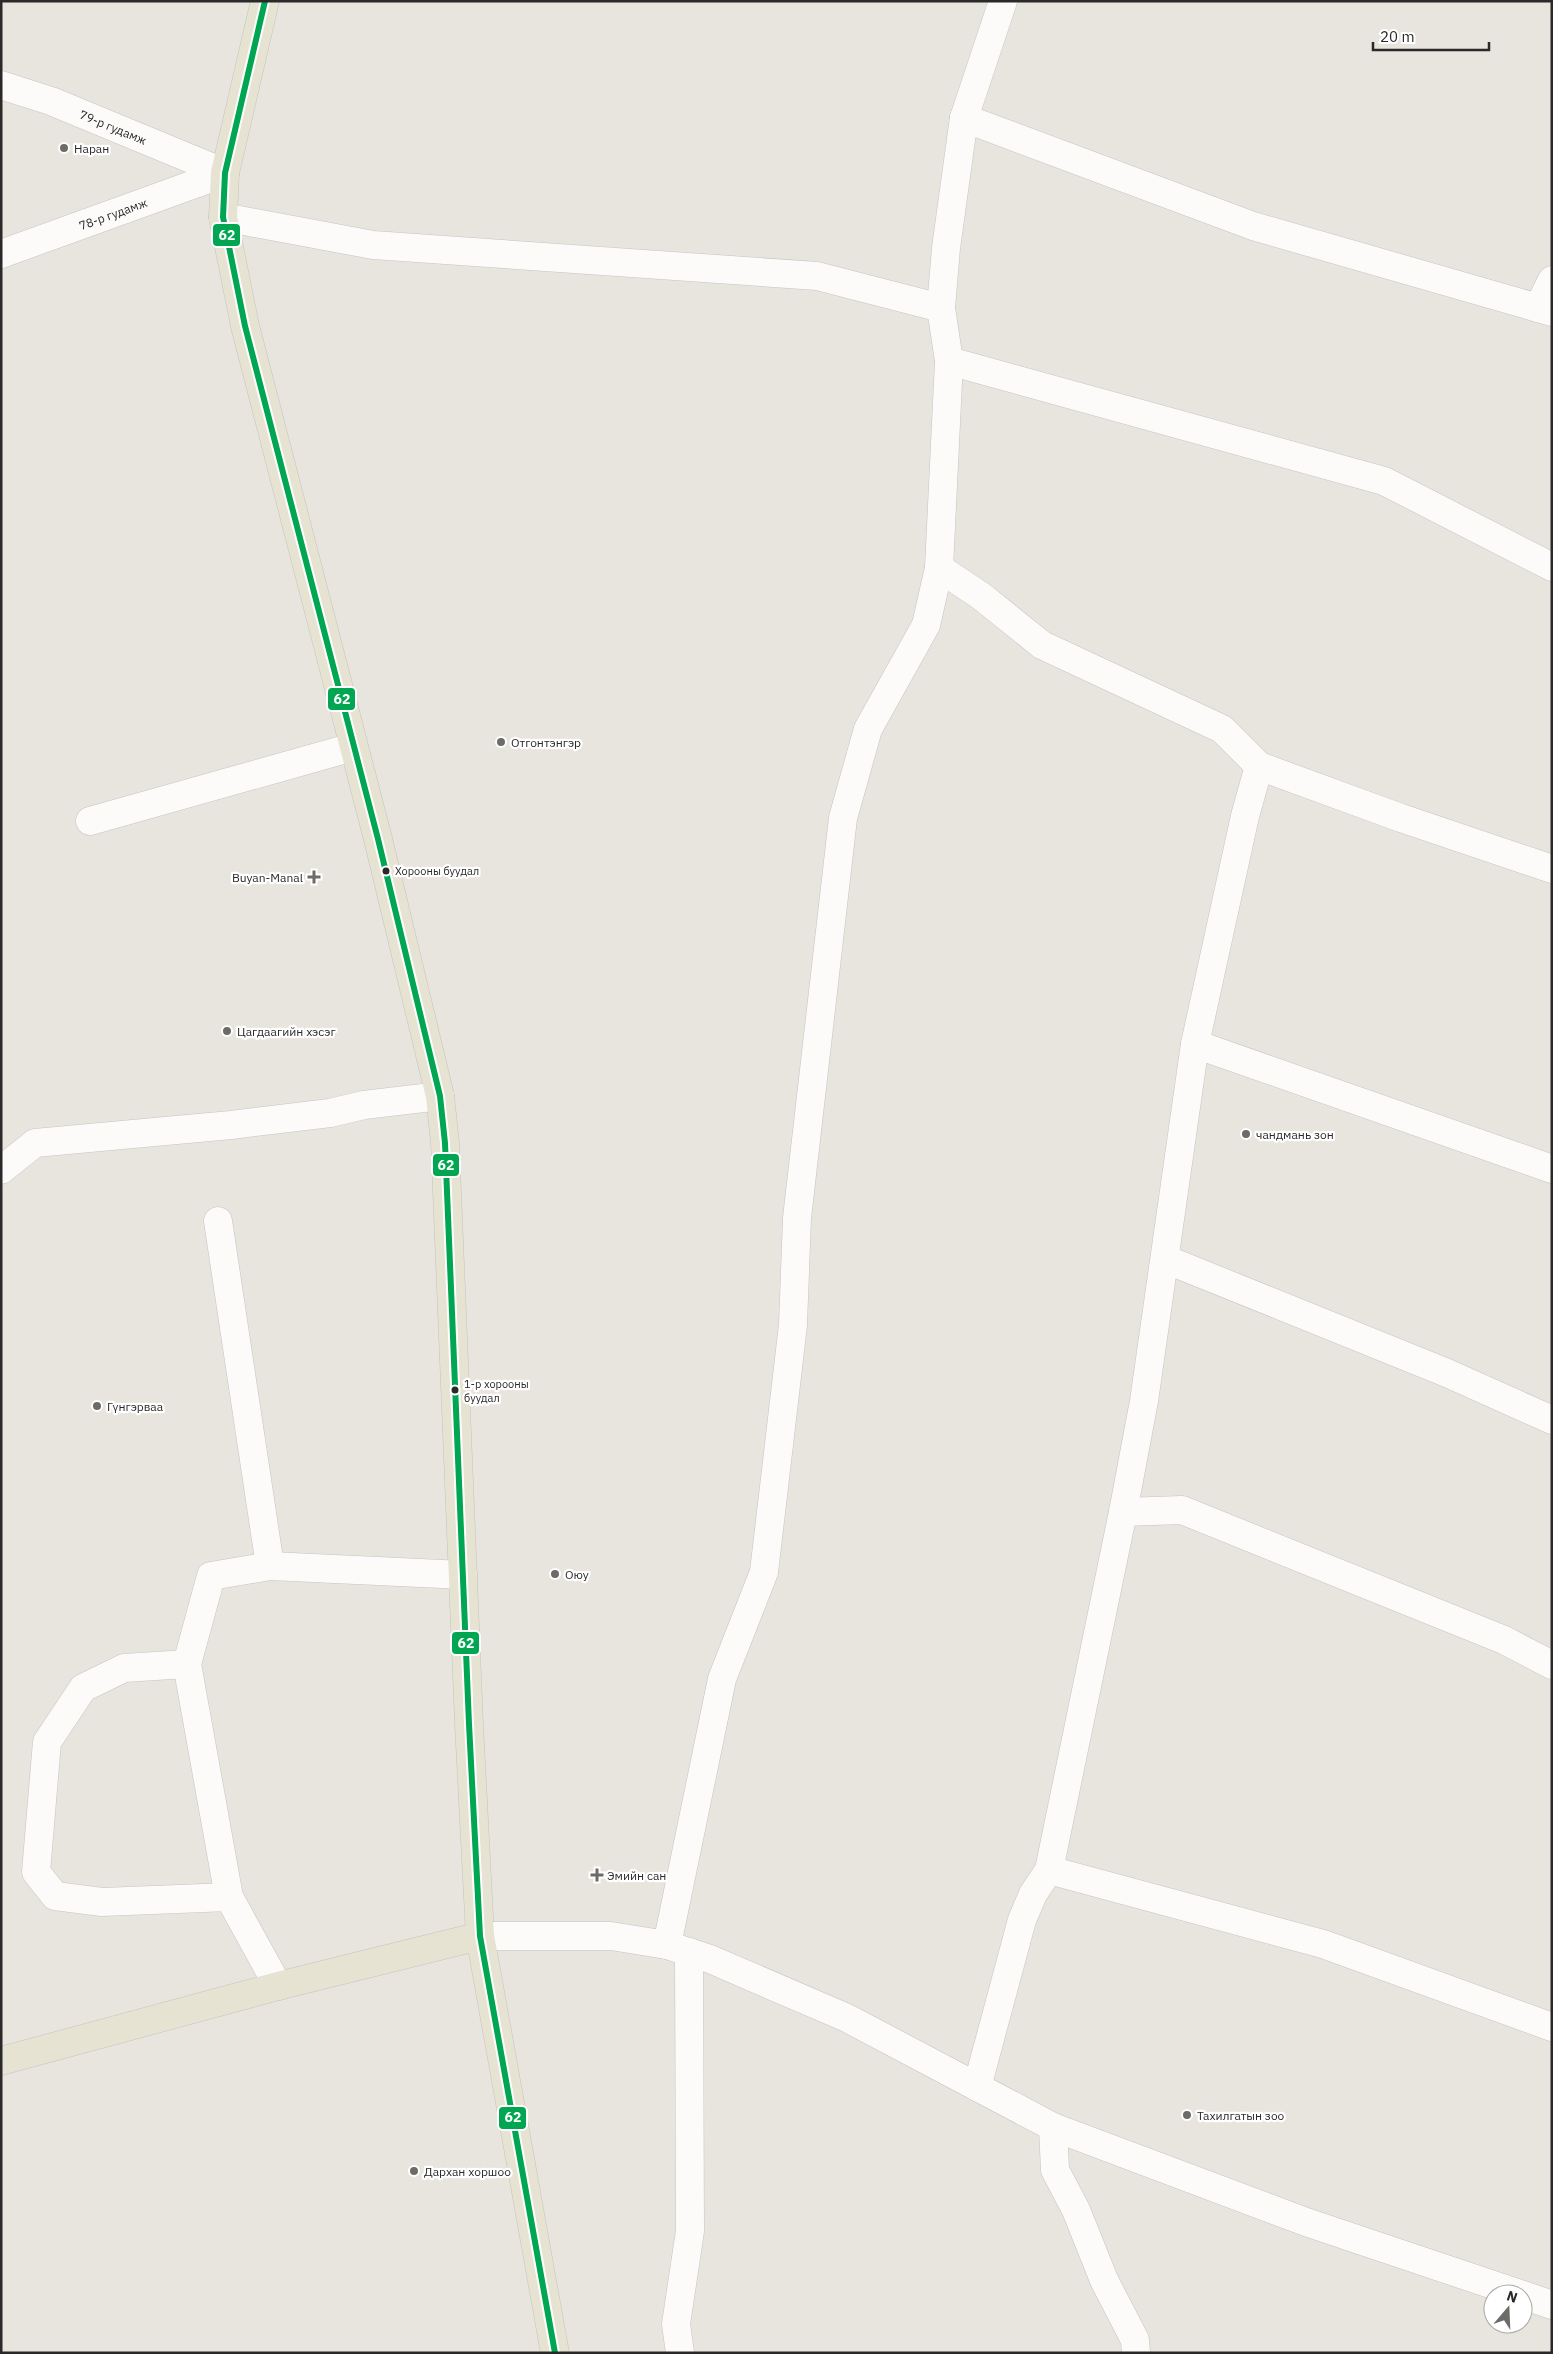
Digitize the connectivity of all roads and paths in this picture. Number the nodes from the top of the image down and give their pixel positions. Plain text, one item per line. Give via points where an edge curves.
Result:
1 (265, 1) edge
2 (1003, 1) edge
3 (1, 85) edge
4 (964, 118) junction
5 (225, 173) junction
6 (223, 217) junction
7 (1, 254) edge
8 (1552, 280) edge
9 (941, 308) junction
10 (1545, 310) edge
11 (949, 361) junction
12 (1552, 567) edge
13 (939, 568) junction
14 (354, 747) junction
15 (1259, 766) junction
16 (90, 821) dead end
17 (1552, 869) edge
18 (1196, 1044) junction
19 (440, 1096) junction
20 (1552, 1169) edge
21 (1, 1170) edge
22 (218, 1221) dead end
23 (1165, 1259) junction
24 (1552, 1420) edge
25 (1123, 1512) junction
26 (270, 1566) junction
27 (463, 1575) junction
28 (187, 1664) junction
29 (1552, 1665) edge
30 (1049, 1870) junction
31 (229, 1897) junction
32 (480, 1936) junction
33 (678, 1949) junction
34 (278, 1986) junction
35 (1552, 2027) edge
36 (1, 2061) edge
37 (977, 2087) junction
38 (1053, 2127) junction
39 (1489, 2284) edge
40 (1533, 2299) edge
41 (1552, 2305) edge
42 (556, 2353) edge
43 (680, 2353) edge
44 (1136, 2353) edge

1 - 5 main road
2 - 4 street
3 - 5 street, 79-р гудамж via 51,101
4 - 9 street
4 - 10 street via 1253,226
5 - 6 main road
5 - 7 street, 78-р гудамж
6 - 9 street via 373,246 817,276
6 - 14 main road via 244,326
8 - 10 street
9 - 11 street
11 - 12 street via 1384,480
11 - 13 street
13 - 15 street via 1042,644 1222,729
13 - 33 street via 926,624 868,729 843,818 797,1218 793,1325 764,1572 722,1679
14 - 16 street
14 - 19 main road
15 - 17 street
15 - 18 street via 1245,816
18 - 20 street
18 - 23 street
19 - 21 street via 230,1125 35,1144
19 - 27 main road via 446,1143
22 - 26 street
23 - 24 street via 1447,1373
23 - 25 street via 1144,1401
25 - 29 street via 1182,1510 1504,1640
25 - 30 street
26 - 27 street
26 - 28 street via 211,1576
27 - 32 main road
28 - 31 street
28 - 31 street via 124,1668 83,1688 47,1742 36,1872 55,1896 102,1902
30 - 35 street via 1324,1944
30 - 37 street via 1033,1894 1022,1920
31 - 34 street
32 - 33 street via 611,1936
32 - 34 main road
32 - 42 main road
33 - 37 street via 729,1966 847,2018
33 - 43 street via 690,2231 676,2324
34 - 36 main road
37 - 38 street
38 - 39 street via 1306,2222
38 - 44 street via 1055,2170 1076,2210 1104,2280 1136,2340
40 - 41 street

